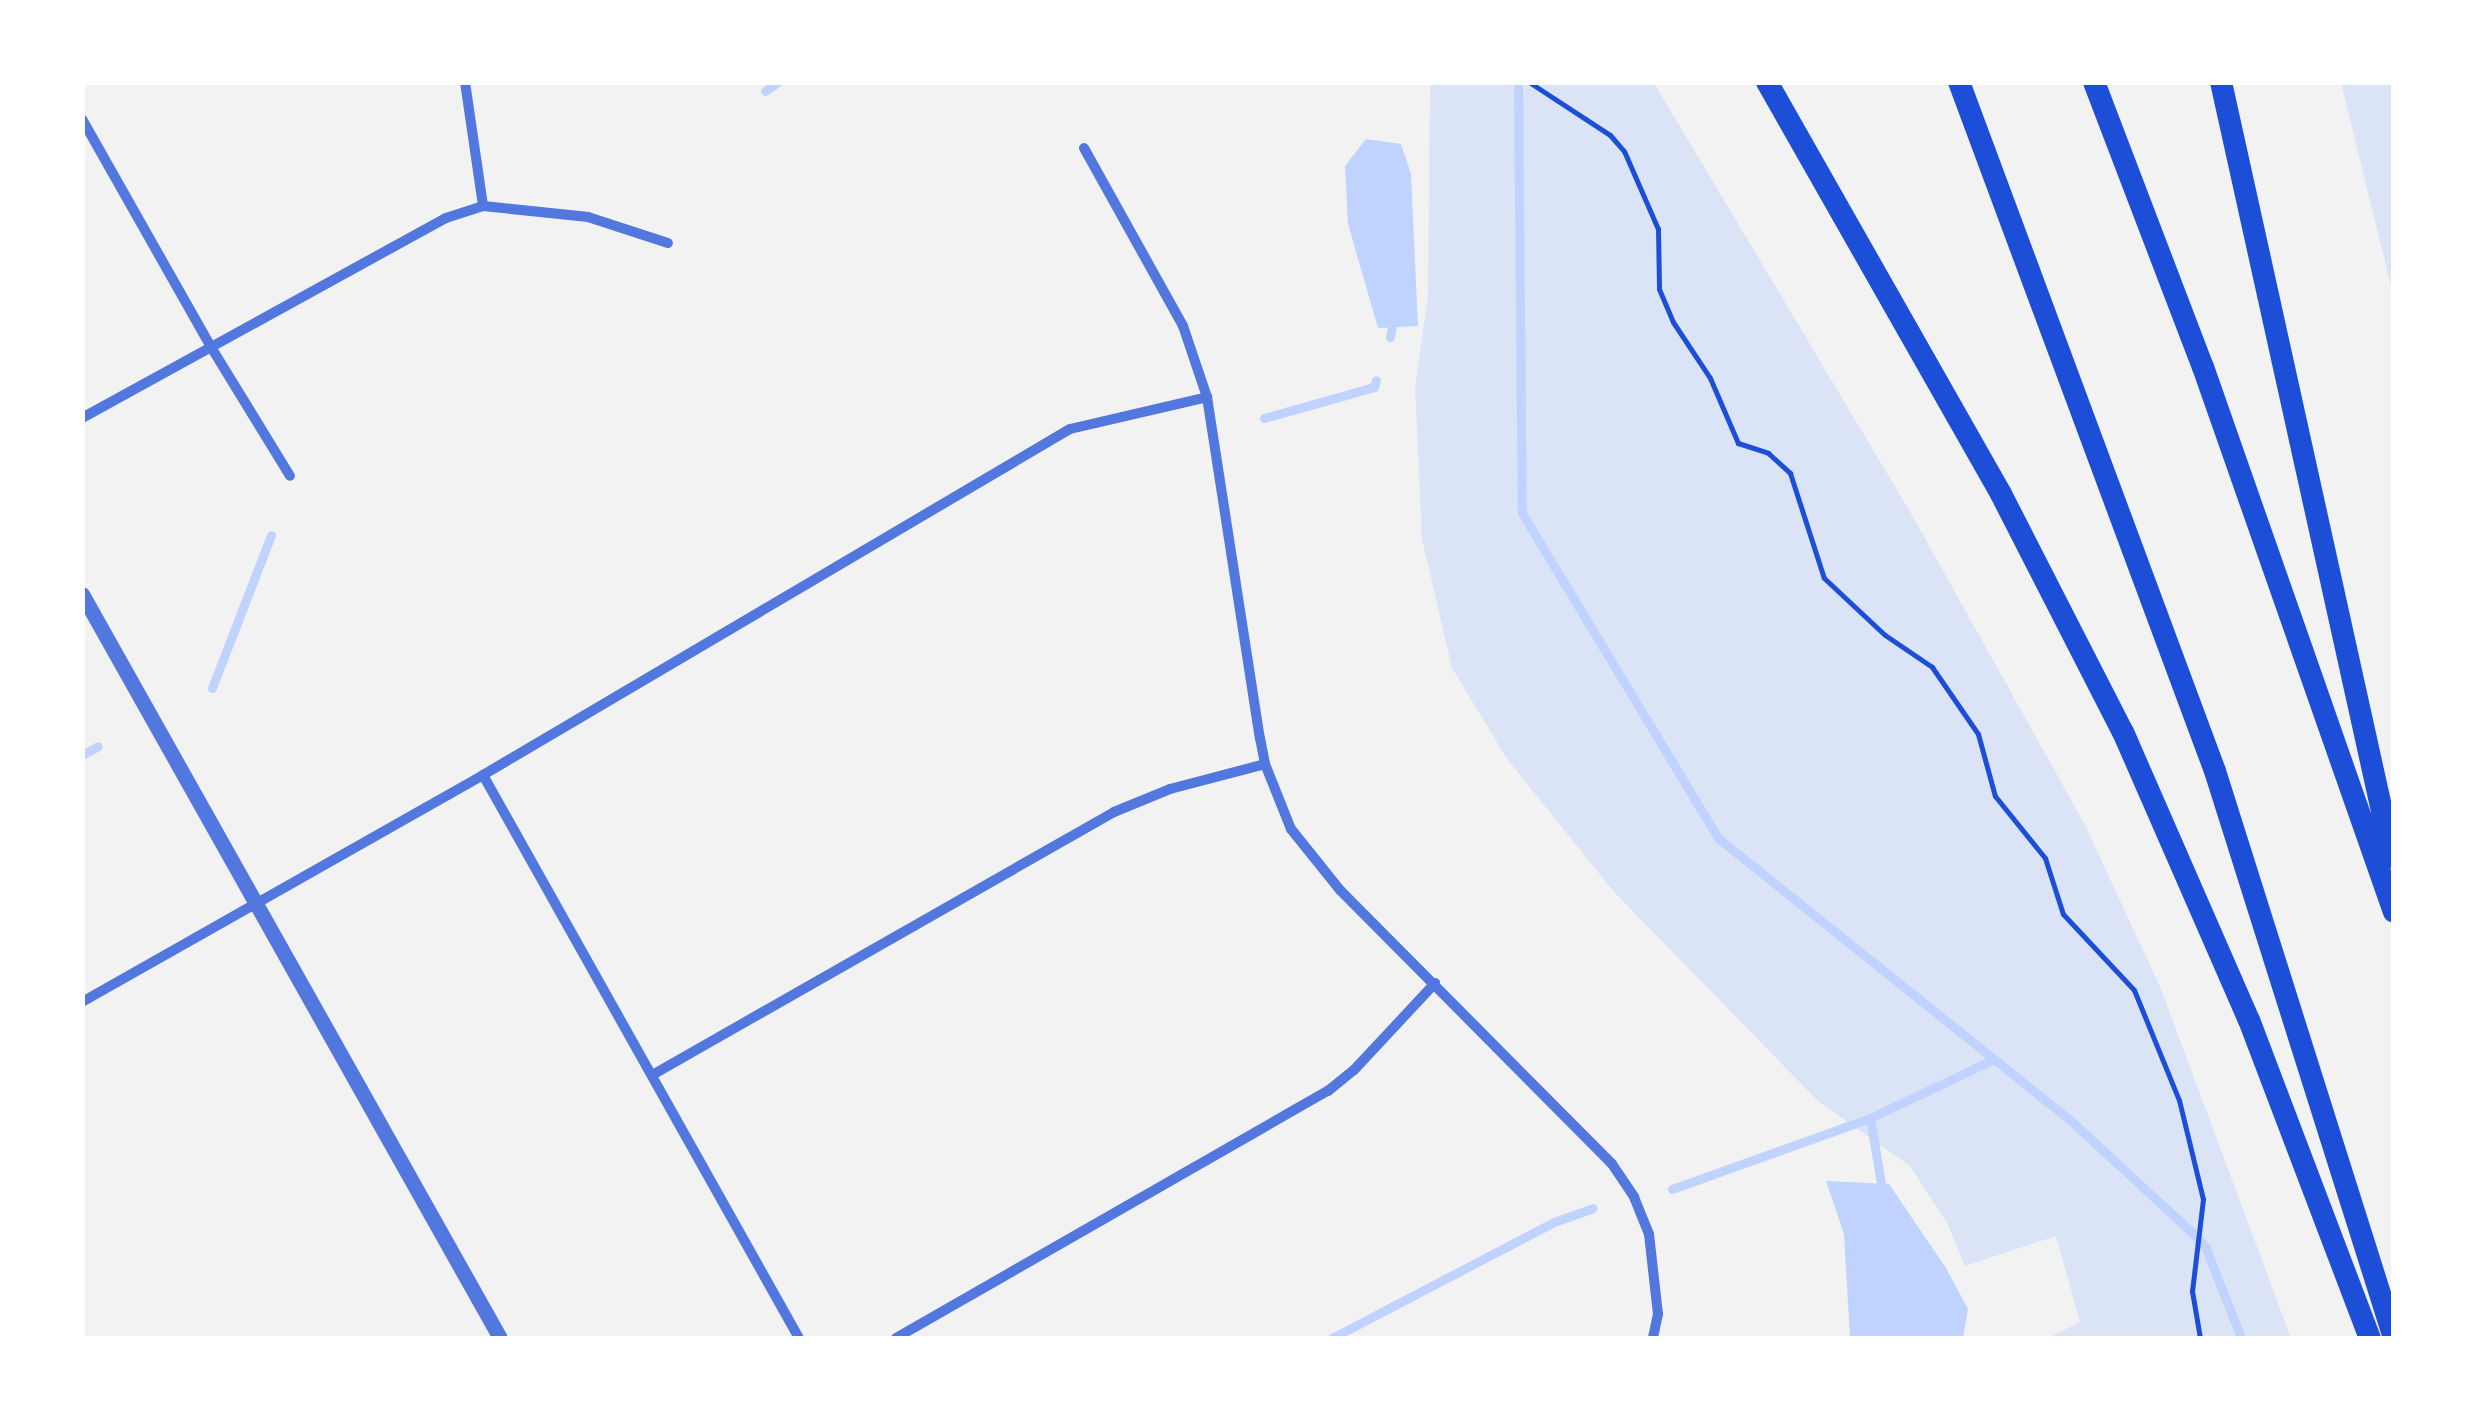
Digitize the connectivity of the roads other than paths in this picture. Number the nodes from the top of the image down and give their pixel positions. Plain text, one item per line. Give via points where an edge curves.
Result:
1 (465, 82) edge
2 (1767, 82) edge
3 (1959, 82) edge
4 (2094, 82) edge
5 (2221, 82) edge
6 (82, 119) edge
7 (1084, 148) dead end
8 (483, 206) junction
9 (668, 243) dead end
10 (211, 347) junction
11 (1208, 396) junction
12 (82, 418) edge
13 (290, 476) dead end
14 (82, 594) edge
15 (1265, 764) junction
16 (483, 775) junction
17 (2384, 882) junction
18 (258, 903) junction
19 (2394, 912) edge
20 (1434, 983) junction
21 (82, 1002) edge
22 (654, 1074) junction
23 (500, 1338) edge
24 (799, 1338) edge
25 (896, 1338) edge
26 (1653, 1338) edge
27 (2370, 1338) edge
28 (2394, 1338) edge

1 - 8 street
2 - 27 highway via 2001,494 2123,732 2249,1020
3 - 28 highway via 2215,771
4 - 17 highway
5 - 17 highway via 2382,812
6 - 10 street
7 - 11 street via 1183,326
8 - 9 street via 588,217
8 - 10 street via 446,218
10 - 12 street
10 - 13 street
11 - 15 street
11 - 16 street via 1070,430
14 - 18 street
15 - 20 street via 1291,828 1311,856
15 - 22 street via 1114,812
16 - 18 street
16 - 22 street
17 - 19 highway
18 - 21 street
18 - 23 street
20 - 25 street via 1328,1091
20 - 26 street via 1612,1164 1634,1196 1650,1234 1658,1314
22 - 24 street

